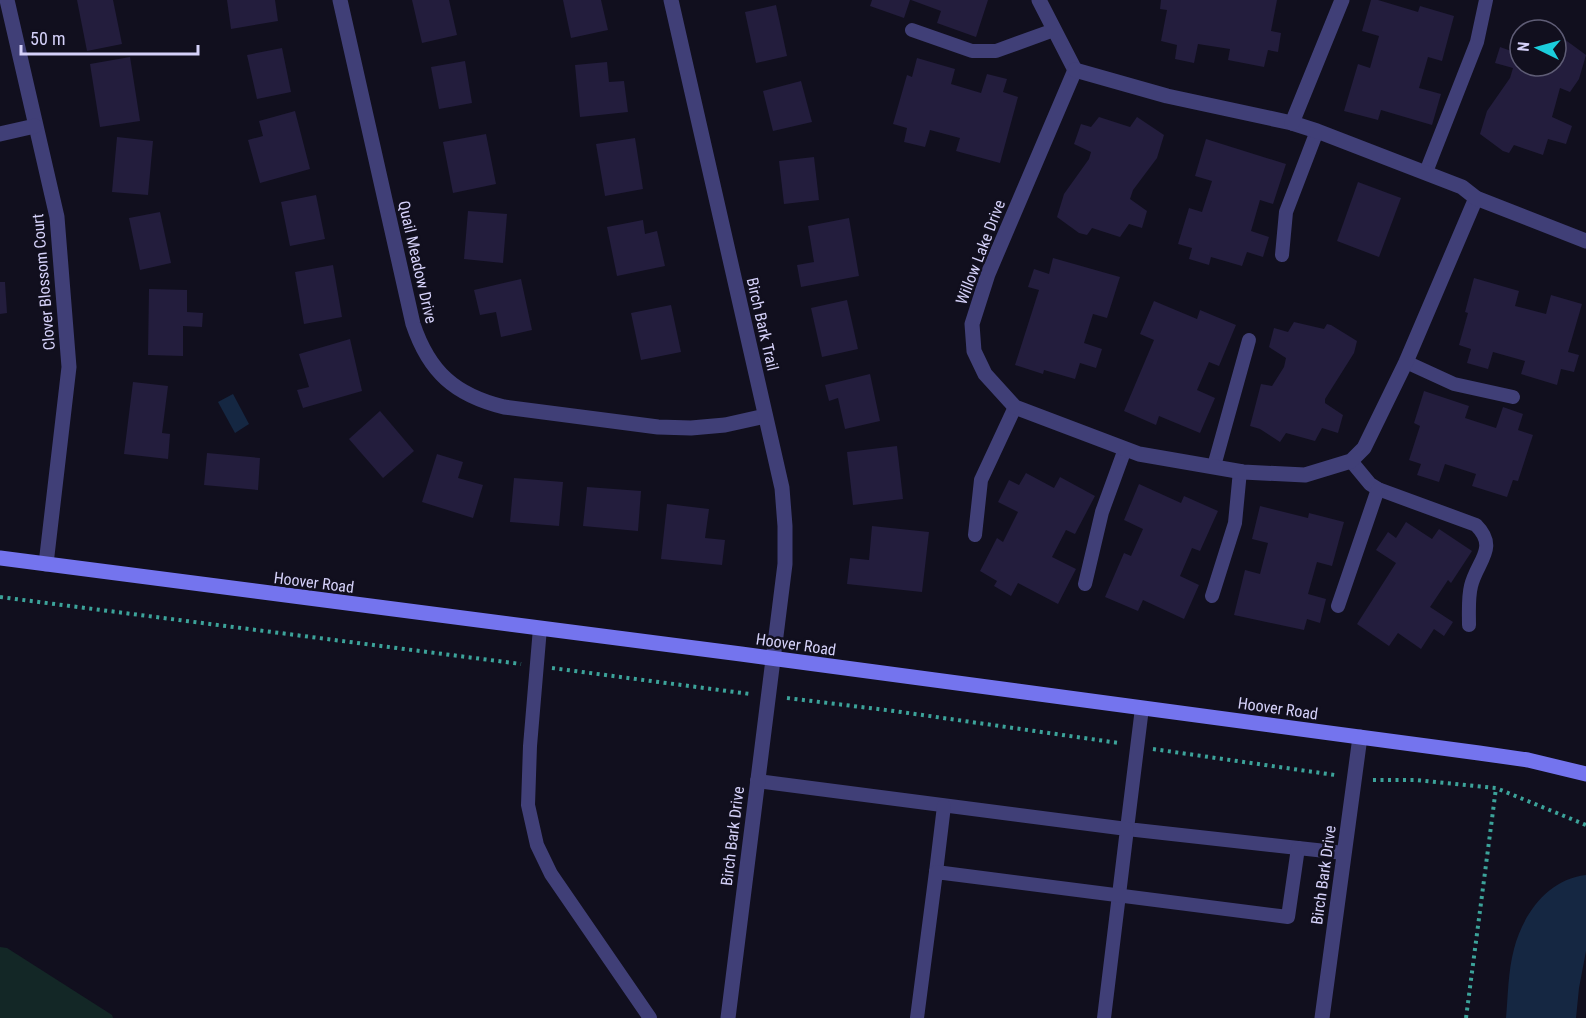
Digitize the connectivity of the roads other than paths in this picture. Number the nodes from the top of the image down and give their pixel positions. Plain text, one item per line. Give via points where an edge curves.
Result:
1 (7, 0) edge
2 (340, 0) edge
3 (671, 0) edge
4 (1039, 0) edge
5 (1342, 0) edge
6 (1486, 0) edge
7 (912, 30) dead end
8 (1054, 30) junction
9 (1075, 70) junction
10 (1292, 123) junction
11 (35, 126) junction
12 (1317, 130) junction
13 (0, 134) edge
14 (1426, 172) junction
15 (1476, 198) junction
16 (1586, 241) edge
17 (1282, 255) dead end
18 (1249, 340) dead end
19 (1406, 362) junction
20 (1513, 398) dead end
21 (1015, 407) junction
22 (765, 416) junction
23 (1125, 449) junction
24 (1351, 461) junction
25 (1214, 466) junction
26 (1240, 471) junction
27 (1378, 489) junction
28 (975, 535) dead end
29 (0, 558) edge
30 (46, 564) junction
31 (1085, 584) dead end
32 (1212, 596) dead end
33 (1338, 606) dead end
34 (1469, 625) dead end
35 (540, 628) junction
36 (772, 659) junction
37 (1142, 708) junction
38 (1360, 737) junction
39 (1586, 774) edge
40 (757, 781) junction
41 (944, 806) junction
42 (1127, 829) junction
43 (1298, 848) junction
44 (1344, 854) junction
45 (936, 872) junction
46 (1120, 894) junction
47 (650, 1018) edge
48 (728, 1018) edge
49 (917, 1018) edge
50 (1104, 1018) edge
51 (1322, 1018) edge

1 - 11 street, Clover Blossom Court
2 - 22 street, Quail Meadow Drive via 413,324 420,345 447,381 482,402 504,407 658,427 725,425
3 - 22 street, Birch Bark Trail
4 - 8 street
5 - 10 street
6 - 14 lane via 1477,42
7 - 8 lane via 972,51 996,51
8 - 9 street
9 - 10 street via 1167,96
9 - 21 street, Willow Lake Drive via 988,274 972,324 975,351 986,374
10 - 12 street
11 - 13 street
11 - 30 street, Clover Blossom Court via 57,217 69,367
12 - 14 street
12 - 17 lane via 1286,212
14 - 15 street via 1462,187
15 - 16 street
15 - 19 street
18 - 25 lane
19 - 20 lane via 1454,384
19 - 24 street via 1364,448
21 - 23 street, Willow Lake Drive
21 - 28 lane via 981,480
22 - 36 street, Birch Bark Trail via 782,488 785,526 785,564
23 - 25 street, Willow Lake Drive
23 - 31 lane via 1102,512
24 - 26 street, Willow Lake Drive via 1305,475
24 - 27 lane
25 - 26 street, Willow Lake Drive
26 - 32 lane via 1235,523
27 - 33 lane
27 - 34 lane via 1476,525 1483,532 1487,543 1471,584
29 - 30 main road, Hoover Road
30 - 35 main road, Hoover Road
35 - 36 main road, Hoover Road
35 - 47 lane via 528,805 537,845 551,874
36 - 37 main road, Hoover Road
36 - 40 street, Birch Bark Drive
37 - 38 main road, Hoover Road
37 - 42 lane
38 - 39 main road, Hoover Road via 1528,760
38 - 44 street, Birch Bark Drive
40 - 41 lane
40 - 48 street, Birch Bark Drive
41 - 42 lane
41 - 45 lane
42 - 43 lane
42 - 46 lane
43 - 44 lane
43 - 46 lane via 1288,917
44 - 51 street, Birch Bark Drive
45 - 46 lane
45 - 49 lane
46 - 50 lane

